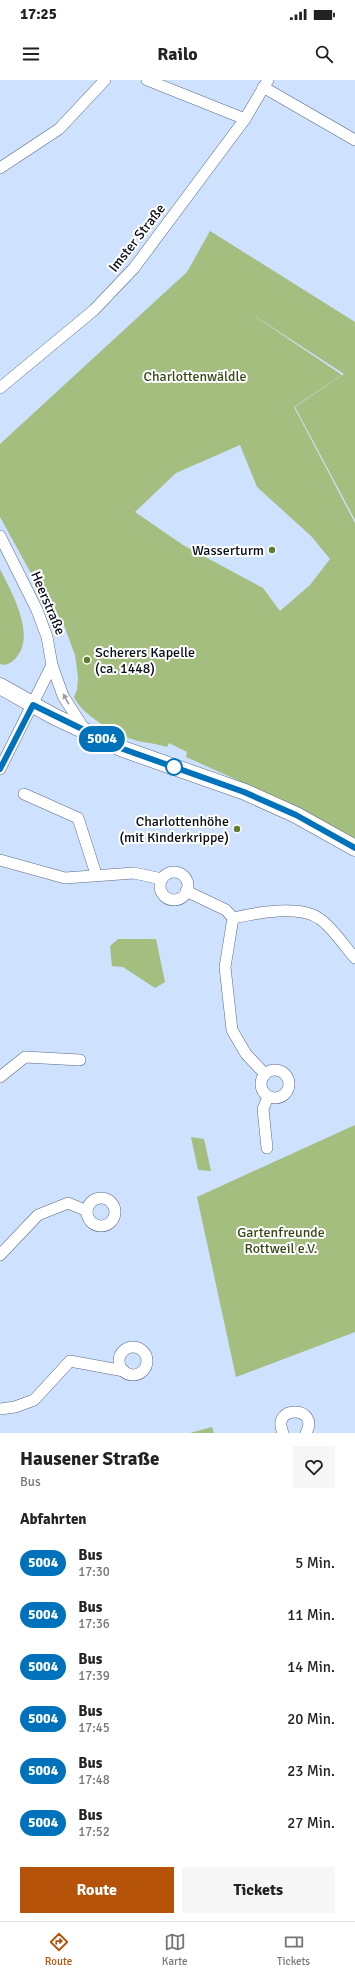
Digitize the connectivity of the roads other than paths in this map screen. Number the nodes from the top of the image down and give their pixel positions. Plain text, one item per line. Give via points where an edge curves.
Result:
1 (105, 80) edge
2 (147, 80) edge
3 (265, 84) edge
4 (244, 119) junction
5 (355, 140) edge
6 (0, 168) edge
7 (0, 388) edge
8 (0, 536) edge
9 (52, 665) junction
10 (0, 686) edge
11 (33, 705) junction
12 (85, 731) junction
13 (0, 769) edge
14 (24, 794) dead end
15 (355, 848) edge
16 (0, 860) edge
17 (96, 874) junction
18 (162, 879) junction
19 (186, 891) junction
20 (233, 918) junction
21 (355, 958) edge
22 (80, 1060) dead end
23 (265, 1074) junction
24 (0, 1077) edge
25 (268, 1097) junction
26 (267, 1148) dead end
27 (87, 1211) dead end
28 (0, 1256) edge
29 (124, 1371) dead end
30 (0, 1409) edge
31 (283, 1433) edge
32 (306, 1433) edge

1 - 6 street via 59,129
2 - 4 street
3 - 4 street, Imster Straße
3 - 5 street
4 - 7 street, Imster Straße via 134,268 94,310
8 - 9 street, Heerstraße via 37,610 47,637
9 - 11 street
12 -> 9 street, Heerstraße via 63,696
10 - 11 main road
11 - 12 main road
11 - 13 street
12 - 15 main road via 123,749 244,792 296,815
14 - 17 street via 78,818
16 - 17 street via 65,878
17 - 18 street via 134,873
18 - 19 street via 172,872 181,874 186,881
18 - 19 street via 161,892 168,899 181,898
19 - 20 street via 226,910
20 - 21 street via 258,912 309,913 321,919
20 - 23 street via 225,967 232,1030 246,1054
22 - 24 street via 25,1057
23 - 25 street via 261,1086
23 - 25 street via 278,1070 286,1076 289,1084 282,1096
25 - 26 street via 263,1109
27 - 28 street via 68,1203 38,1215
29 - 30 street via 70,1361 34,1400
31 - 32 street via 281,1424 284,1416 296,1411 308,1420

